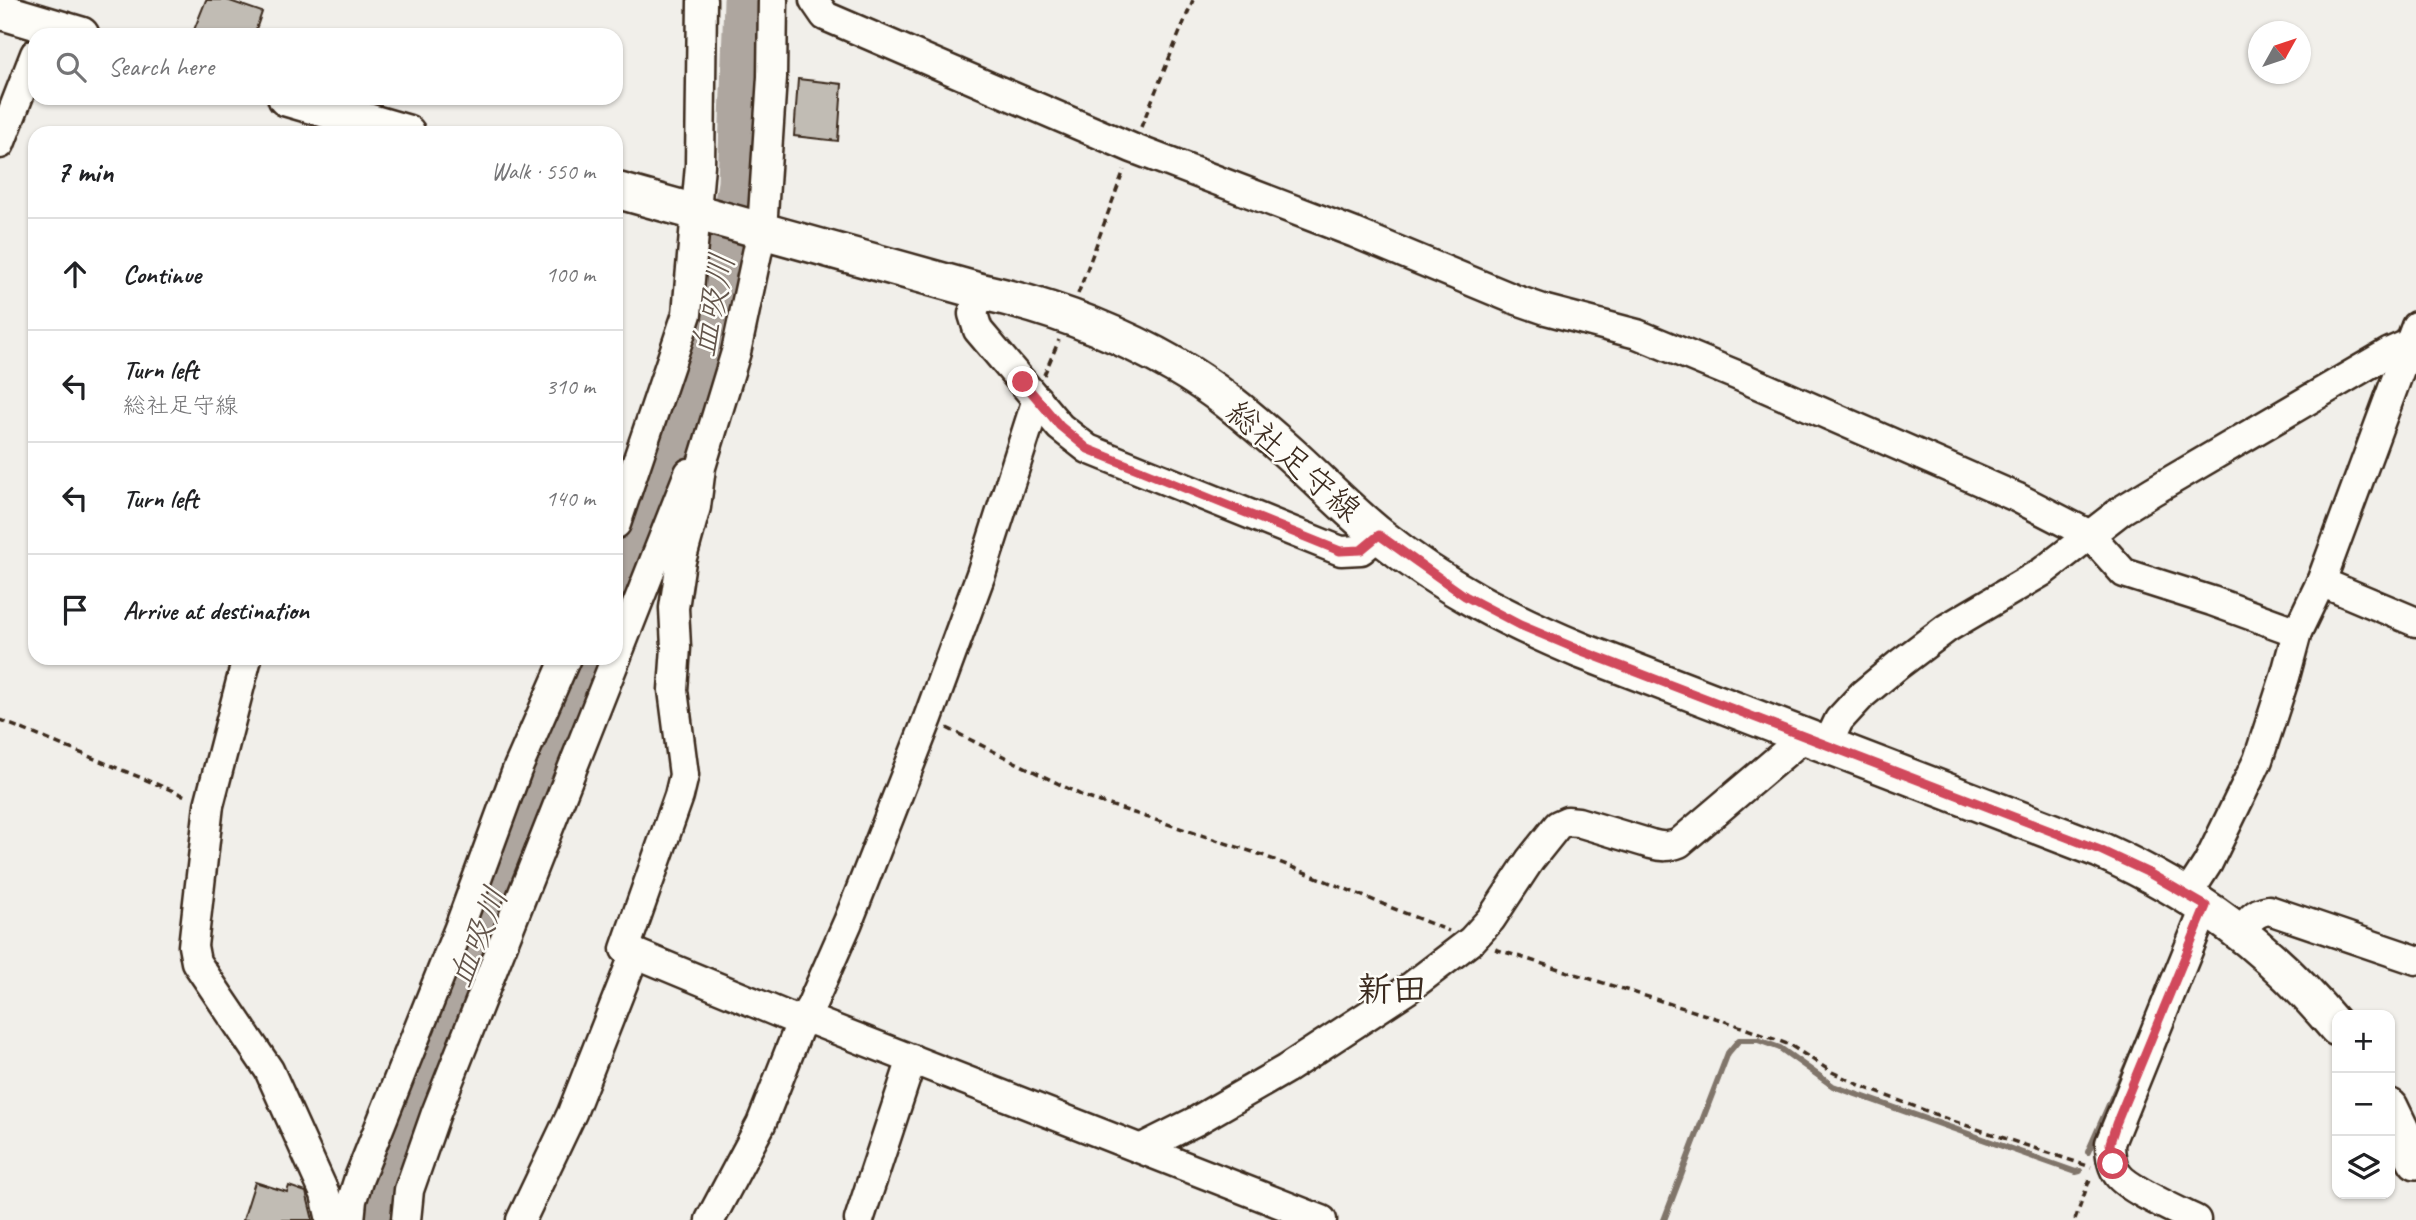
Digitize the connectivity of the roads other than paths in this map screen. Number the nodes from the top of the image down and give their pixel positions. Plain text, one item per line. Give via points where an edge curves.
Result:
1 (702, 0) edge
2 (773, 0) edge
3 (814, 0) edge
4 (0, 11) edge
5 (28, 29) edge
6 (28, 72) edge
7 (301, 105) edge
8 (345, 125) edge
9 (0, 144) edge
10 (623, 192) edge
11 (701, 214) junction
12 (756, 229) junction
13 (979, 291) junction
14 (2412, 335) edge
15 (1036, 397) junction
16 (701, 467) junction
17 (623, 503) edge
18 (1379, 535) junction
19 (2090, 535) junction
20 (2326, 583) junction
21 (2416, 622) edge
22 (2297, 632) junction
23 (623, 640) edge
24 (245, 665) edge
25 (563, 665) edge
26 (613, 665) edge
27 (1816, 740) junction
28 (2197, 900) junction
29 (2242, 932) junction
30 (635, 953) junction
31 (2416, 960) edge
32 (801, 1022) junction
33 (2332, 1022) edge
34 (912, 1059) junction
35 (2395, 1117) edge
36 (1142, 1148) junction
37 (2416, 1161) edge
38 (331, 1220) edge
39 (350, 1220) edge
40 (406, 1220) edge
41 (521, 1220) edge
42 (710, 1220) edge
43 (859, 1220) edge
44 (1322, 1220) edge
45 (2196, 1220) edge

1 - 11 street
2 - 12 street via 772,77
3 - 19 street via 825,16 1132,148 1525,303 1637,334 2015,497
4 - 5 main road
6 - 9 street
7 - 8 main road
10 - 11 main road, 総社足守線
11 - 12 main road, 総社足守線
11 - 17 street via 687,314
12 - 13 main road, 総社足守線
12 - 16 street via 736,352
13 - 15 street via 973,314 978,330
13 - 18 main road, 総社足守線 via 1027,301 1113,333 1178,367 1279,443
14 - 19 street via 2122,510
14 - 20 street
15 - 18 street via 1060,426 1088,449 1175,486 1340,551 1361,550
15 - 32 street via 981,574 928,718 848,922
16 - 23 street via 689,474
16 - 30 street via 674,608 673,690 684,775 625,949
18 - 27 main road, 総社足守線 via 1465,596 1520,625
19 - 22 street via 2124,573
19 - 27 street via 2042,572 1947,628 1863,694
20 - 21 street
20 - 22 street
22 - 28 street via 2258,760 2208,863
24 - 38 street via 209,805 193,946 196,962 269,1070
25 - 39 street via 517,771 359,1178
26 - 40 street via 436,1113 409,1190
27 - 28 main road, 総社足守線 via 2100,850
27 - 36 street via 1673,846 1651,845 1578,821 1558,825 1472,940 1408,989 1286,1069
28 - 29 main road, 総社足守線
28 - 45 street via 2110,1143 2118,1176
29 - 31 street via 2258,912 2269,910
29 - 33 main road, 総社足守線
30 - 32 street
30 - 41 street via 572,1113
32 - 34 street via 814,1021
32 - 42 street via 761,1124
34 - 36 street
34 - 43 street
35 - 37 main road
36 - 44 street

